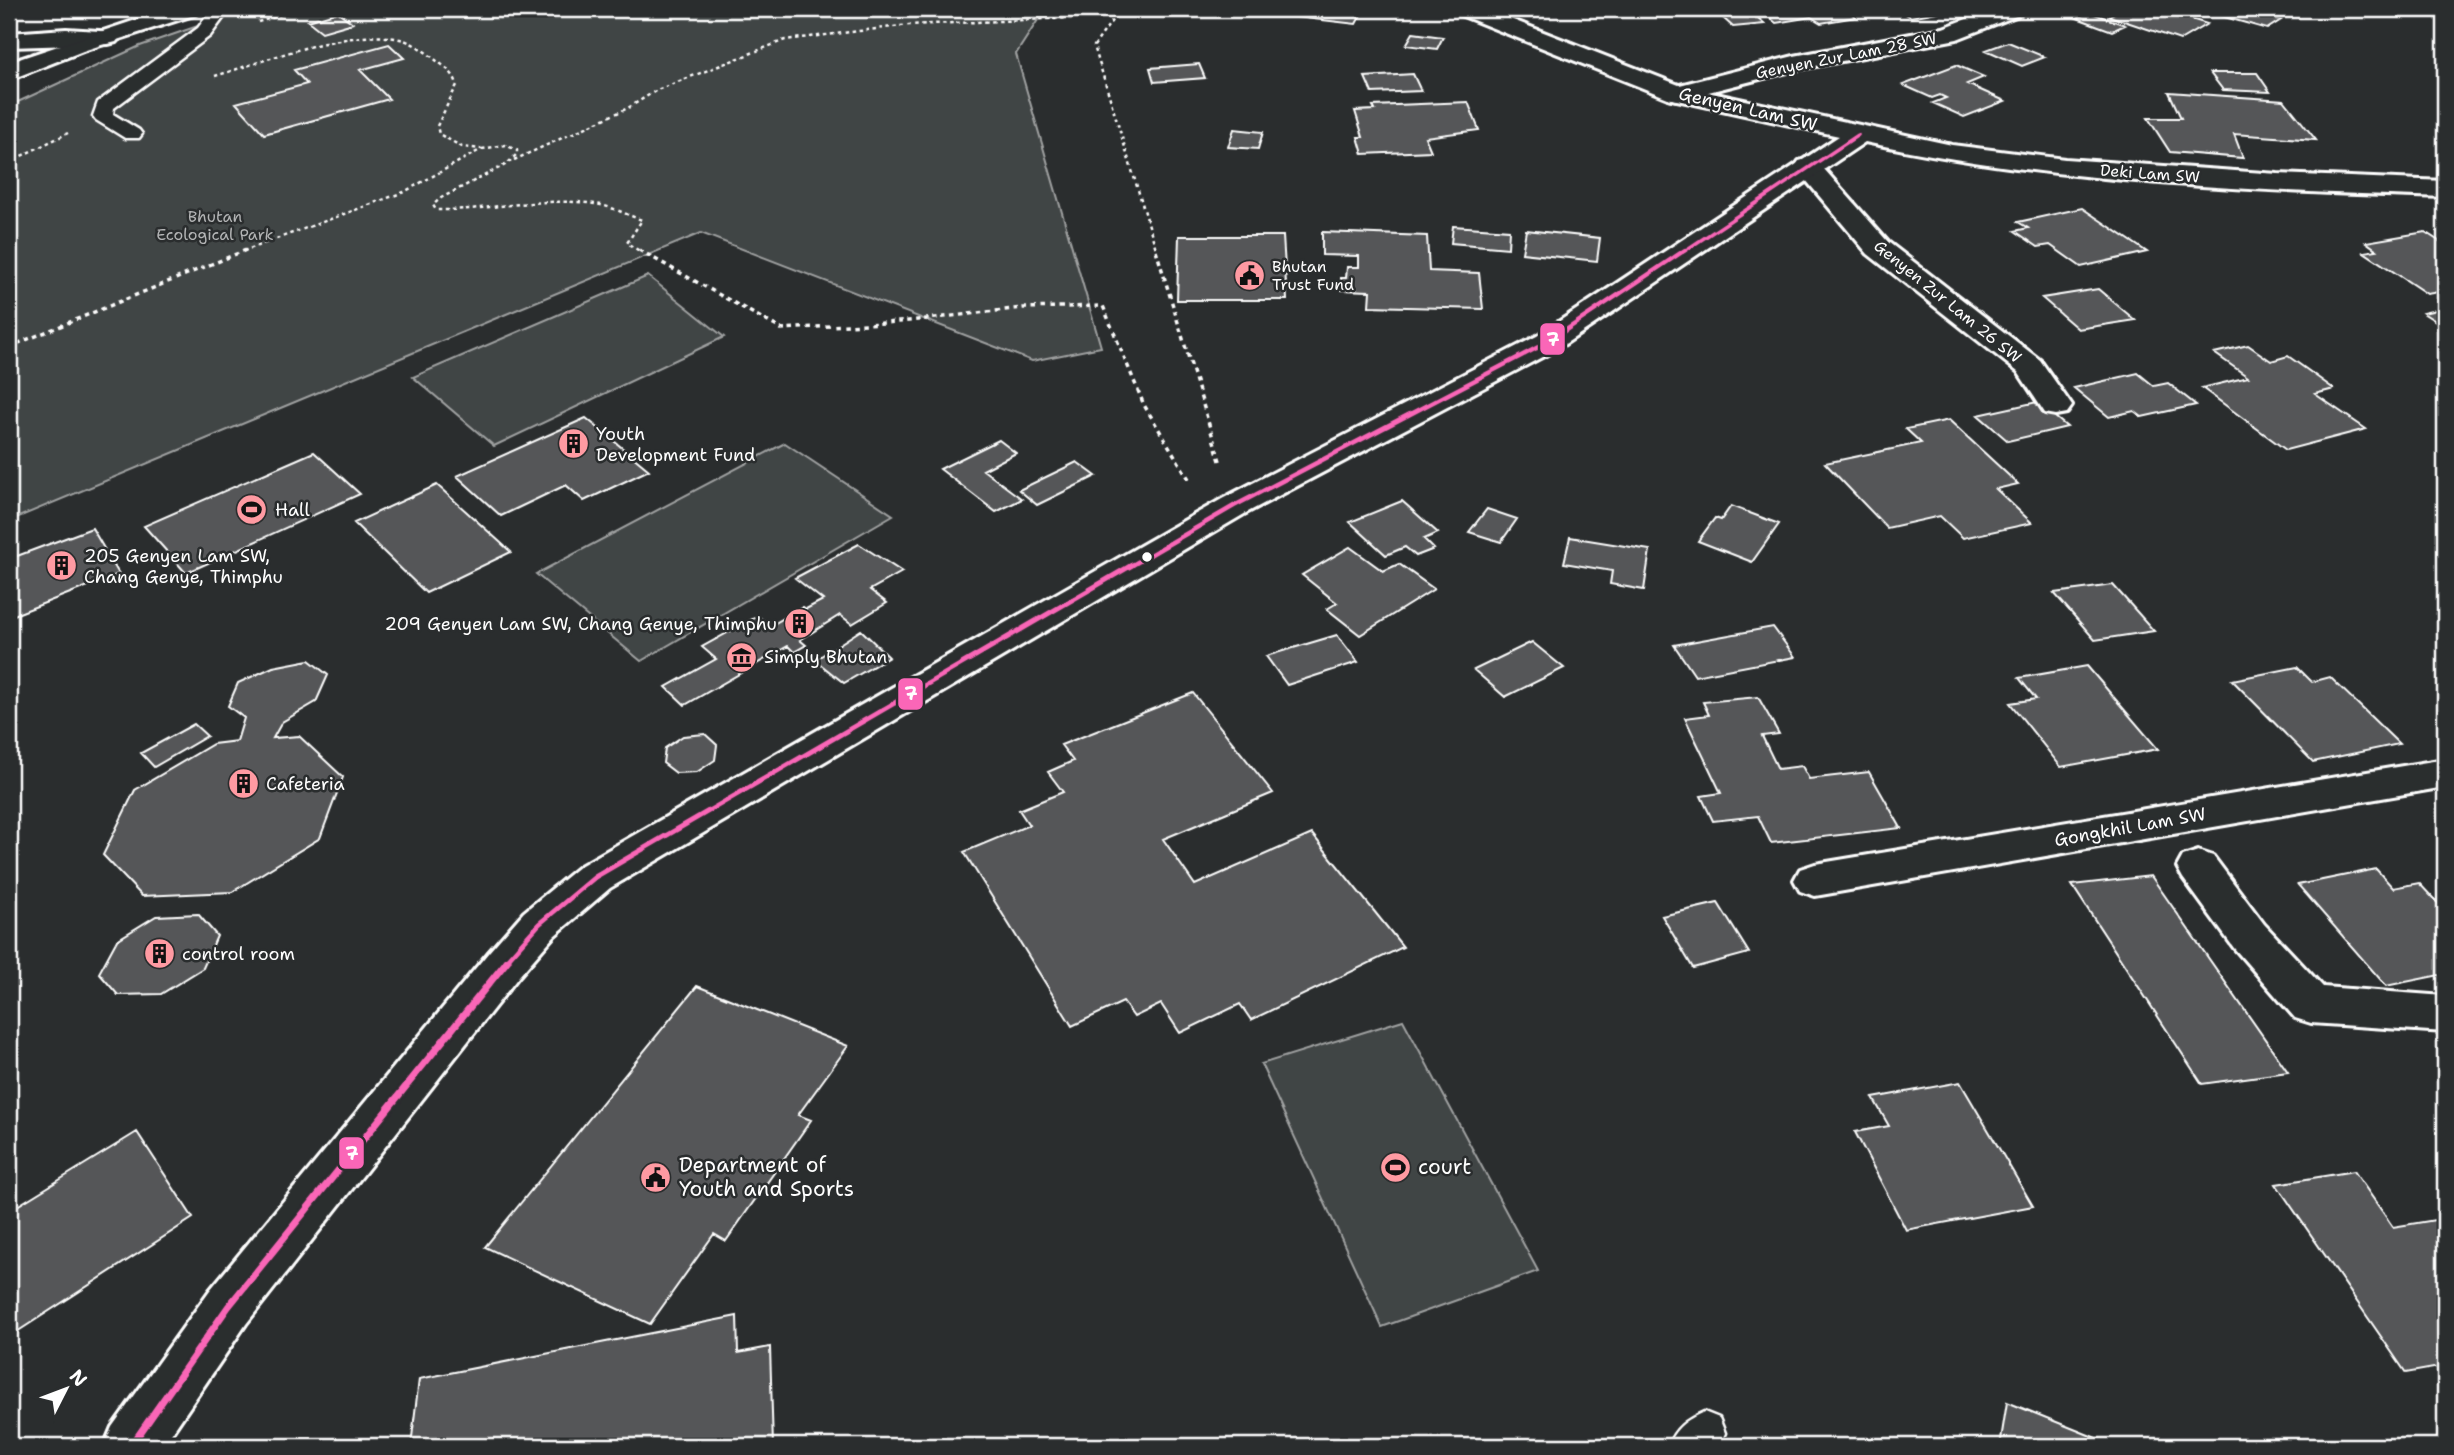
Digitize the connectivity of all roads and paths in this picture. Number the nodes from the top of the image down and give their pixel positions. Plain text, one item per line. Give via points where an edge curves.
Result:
1 (189, 9) edge
2 (221, 9) edge
3 (1120, 9) edge
4 (1466, 9) edge
5 (2013, 9) edge
6 (1115, 16) junction
7 (108, 37) junction
8 (9, 40) edge
9 (9, 73) edge
10 (211, 77) dead end
11 (1677, 93) junction
12 (103, 116) junction
13 (132, 134) dead end
14 (1858, 135) junction
15 (482, 149) junction
16 (9, 162) edge
17 (507, 164) junction
18 (1808, 167) junction
19 (2445, 189) edge
20 (9, 347) edge
21 (2056, 406) dead end
22 (1223, 512) junction
23 (2445, 773) edge
24 (2198, 867) dead end
25 (1815, 880) dead end
26 (2445, 1014) edge
27 (131, 1446) edge

1 - 7 main road
2 - 12 lane via 204,32 105,106
3 - 6 path
4 - 11 main road, Genyen Lam SW
5 - 11 main road, Genyen Zur Lam 28 SW via 1949,34 1794,63
6 - 17 path via 909,25 785,40 657,90
6 - 22 path via 1094,46
7 - 8 main road
7 - 9 main road via 36,59
10 - 15 path via 342,42 397,38 412,43 456,79 437,126 439,134 462,146
11 - 14 main road, Genyen Lam SW
12 - 13 lane
12 - 16 path
14 - 18 main road, Genyen Lam SW
14 - 19 main road, Deki Lam SW via 2065,167
15 - 17 path via 512,147 517,153
15 - 20 path via 461,164 341,216
17 - 22 path via 433,205 436,210 476,211 555,201 597,204 642,220 627,243 781,329 1023,308 1102,306 1144,405
18 - 21 main road, Genyen Zur Lam 26 SW via 1878,248 2029,366
18 - 22 main road, Genyen Lam SW via 1560,335
22 - 27 main road, Genyen Lam SW via 595,877 540,924 228,1307
23 - 25 main road, Gongkhil Lam SW
24 - 26 main road via 2249,936 2311,1005

